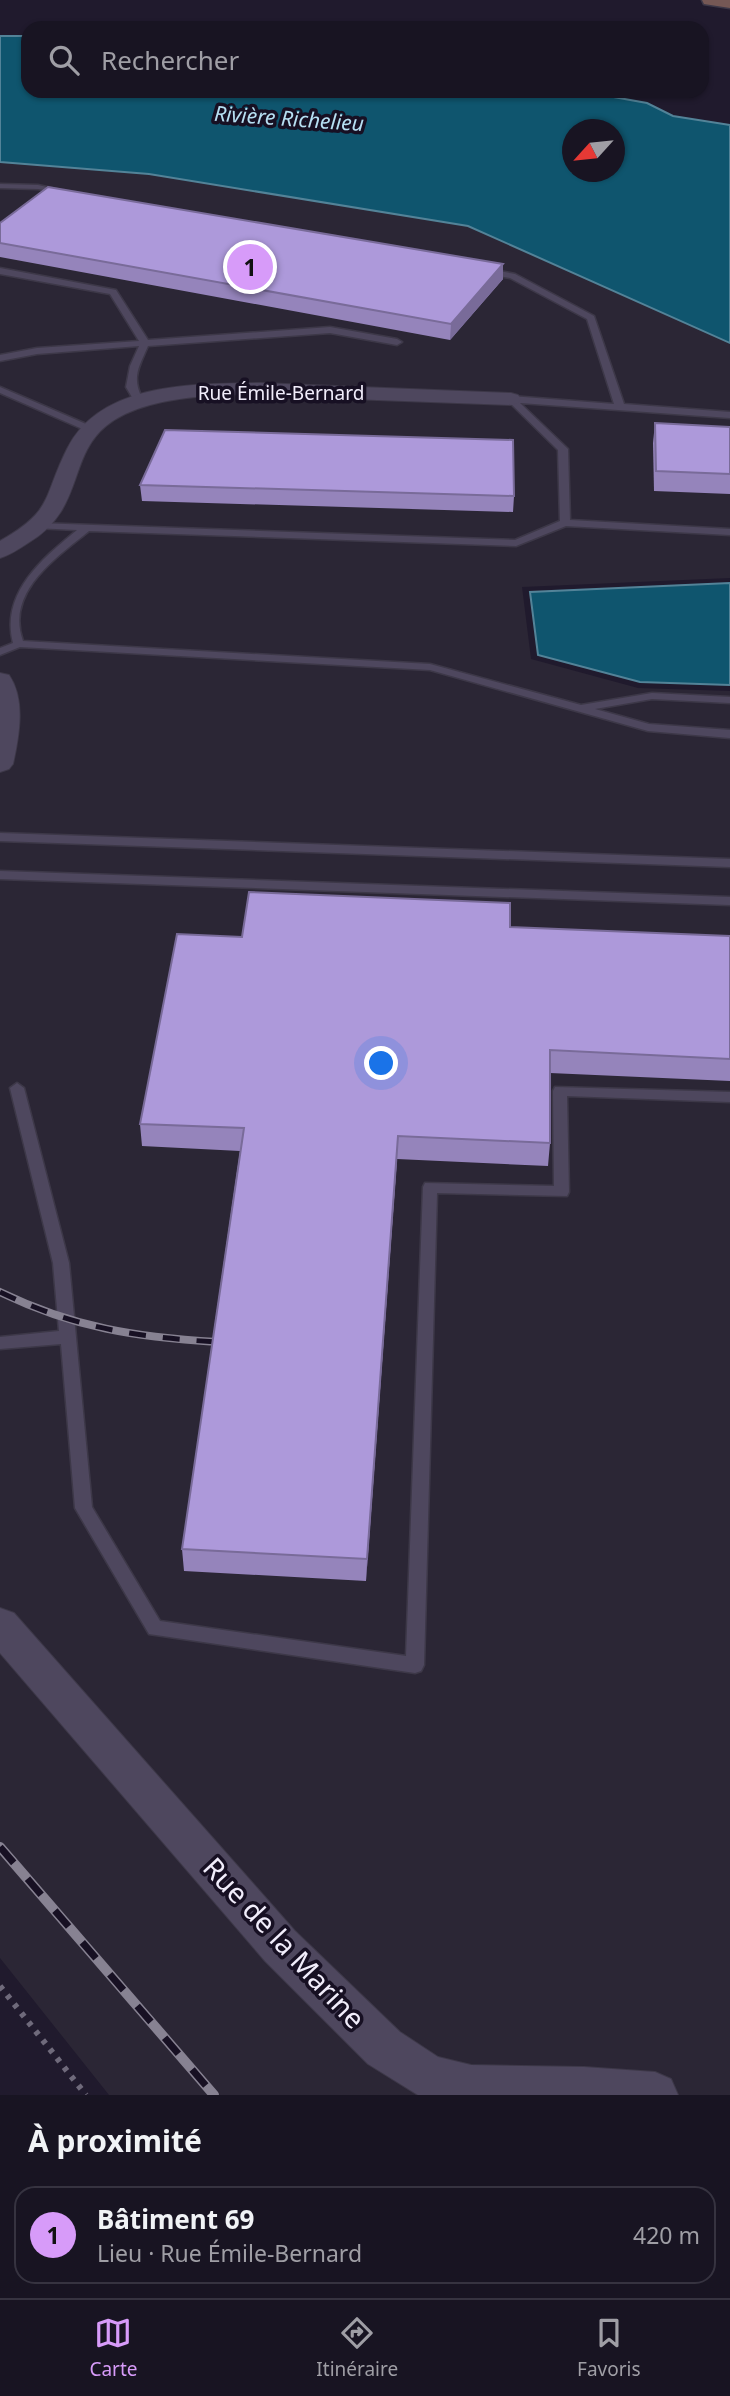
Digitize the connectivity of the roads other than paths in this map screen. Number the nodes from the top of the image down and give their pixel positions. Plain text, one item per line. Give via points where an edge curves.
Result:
1 (711, 0) edge
2 (730, 2) edge
3 (0, 186) edge
4 (79, 195) edge
5 (472, 268) edge
6 (0, 271) edge
7 (397, 342) dead end
8 (145, 343) junction
9 (0, 358) edge
10 (0, 390) edge
11 (511, 400) junction
12 (139, 402) junction
13 (620, 407) junction
14 (730, 415) edge
15 (90, 429) junction
16 (565, 523) junction
17 (38, 526) junction
18 (86, 528) junction
19 (730, 532) edge
20 (0, 551) edge
21 (19, 645) junction
22 (0, 652) edge
23 (0, 680) edge
24 (730, 700) edge
25 (579, 708) junction
26 (730, 734) edge
27 (0, 764) edge
28 (0, 836) edge
29 (730, 863) edge
30 (0, 875) edge
31 (730, 901) edge
32 (17, 1088) dead end
33 (730, 1097) edge
34 (67, 1337) junction
35 (0, 1343) edge
36 (0, 1625) edge
37 (655, 2095) edge

1 - 2 street
3 - 4 lane
5 - 13 lane via 512,276 591,317
6 - 8 lane via 113,292
7 - 8 lane via 330,330
8 - 9 lane
8 - 12 lane via 131,387
10 - 15 lane
11 - 12 street, Rue Émile-Bernard via 249,390 186,393
11 - 13 lane
11 - 16 lane via 563,449
12 - 15 street, Rue Émile-Bernard via 102,418
13 - 14 lane
15 - 17 street, Rue Émile-Bernard via 74,454 52,511
16 - 18 lane via 516,544
16 - 19 lane
17 - 18 lane
17 - 20 street, Rue Émile-Bernard
18 - 21 lane via 44,563 17,598 13,622
21 - 22 lane
21 - 25 lane via 430,667
23 - 27 street via 8,723
24 - 25 lane via 652,696
25 - 26 lane via 648,727
28 - 29 lane
30 - 31 lane
32 - 34 lane via 61,1263
33 - 34 lane via 559,1091 562,1192 429,1187 415,1665 155,1628 84,1508
34 - 35 lane
36 - 37 street, Rue de la Marine via 280,1946 384,2048 429,2077 471,2088

